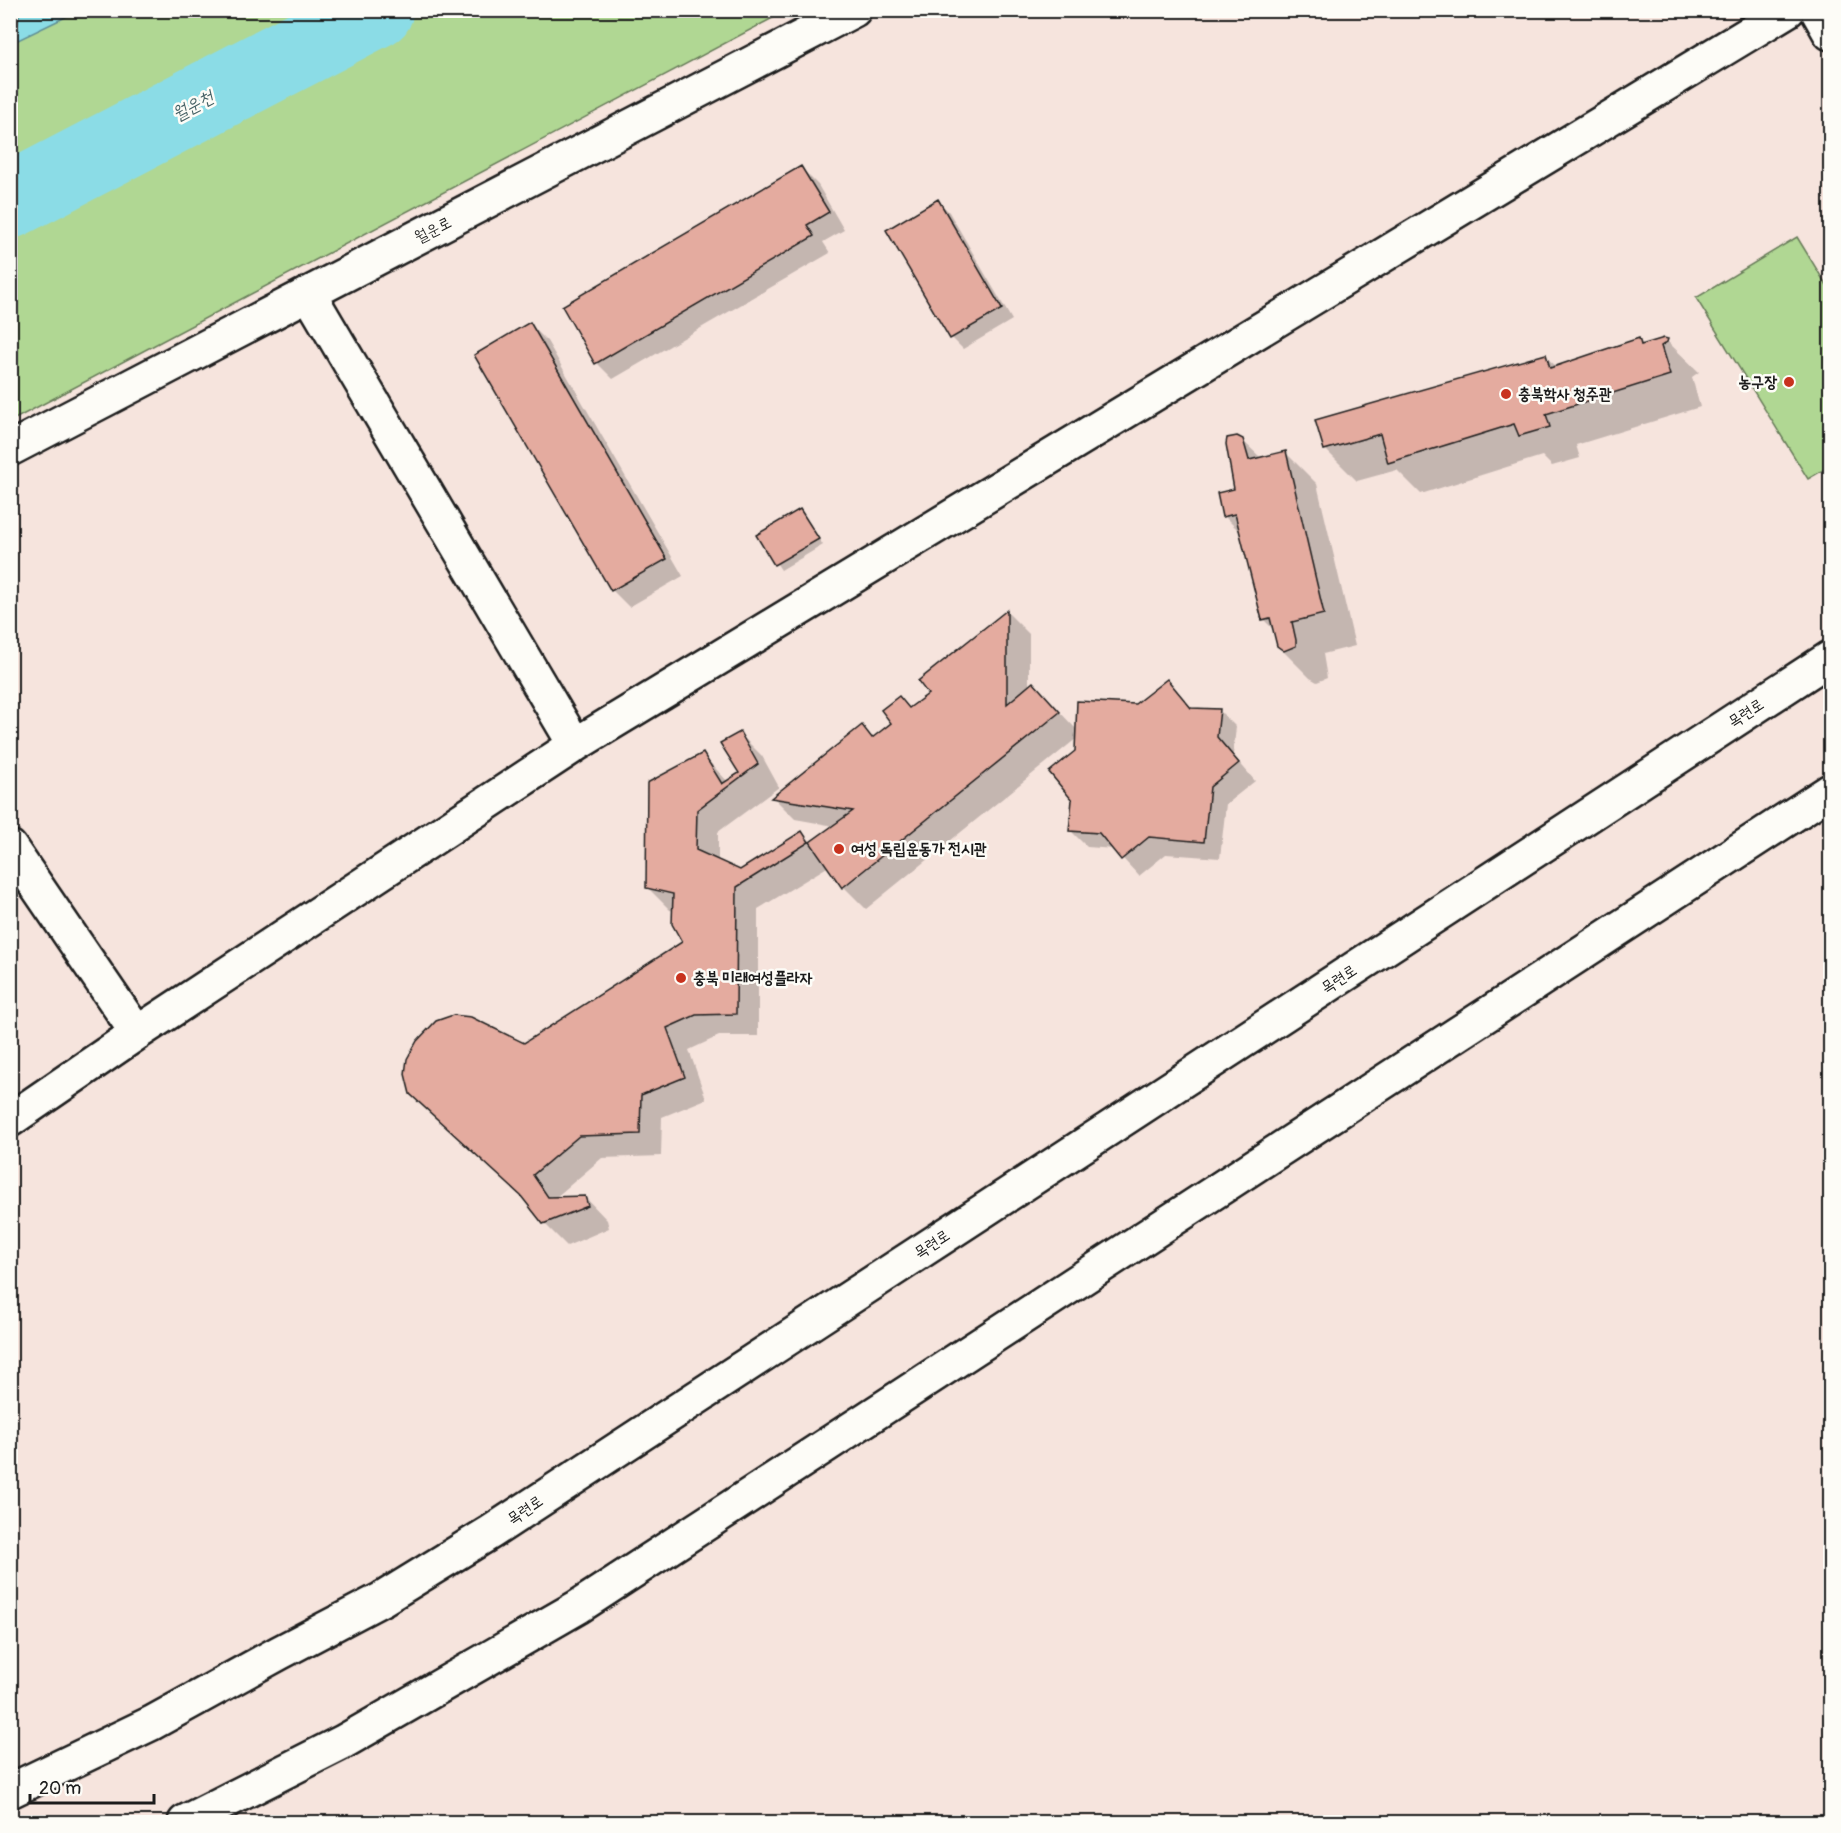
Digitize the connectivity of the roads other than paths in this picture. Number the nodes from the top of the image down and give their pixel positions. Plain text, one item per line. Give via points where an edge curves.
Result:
1 (854, 10) edge
2 (1788, 10) edge
3 (1816, 10) edge
4 (1830, 33) edge
5 (309, 294) junction
6 (10, 449) edge
7 (1830, 658) edge
8 (575, 745) junction
9 (1830, 791) edge
10 (10, 847) edge
11 (137, 1033) junction
12 (10, 1120) edge
13 (10, 1791) edge
14 (185, 1822) edge

1 - 5 street, 월운로
2 - 8 street
3 - 4 street
5 - 6 street, 월운로
5 - 8 street
7 - 13 street, 목련로 via 491,1532 382,1599 152,1723
8 - 11 street
9 - 14 street via 578,1607 343,1742
10 - 11 street
11 - 12 street

